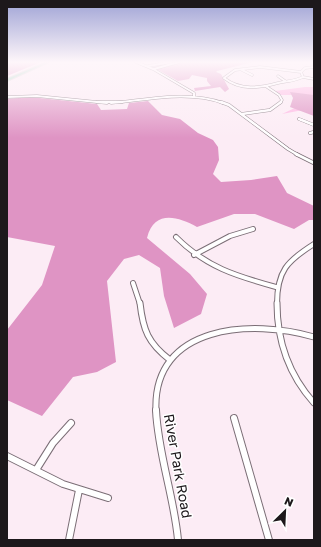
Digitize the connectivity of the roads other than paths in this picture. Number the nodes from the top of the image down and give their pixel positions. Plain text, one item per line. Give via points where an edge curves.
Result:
1 (267, 87) edge
2 (184, 88) edge
3 (194, 94) junction
4 (7, 96) edge
5 (243, 115) junction
6 (299, 119) dead end
7 (314, 125) edge
8 (314, 132) edge
9 (310, 133) dead end
10 (314, 163) edge
11 (253, 229) dead end
12 (176, 237) dead end
13 (314, 244) edge
14 (194, 255) junction
15 (134, 283) dead end
16 (276, 287) junction
17 (280, 329) junction
18 (314, 337) edge
19 (170, 360) junction
20 (314, 403) edge
21 (234, 418) dead end
22 (71, 423) dead end
23 (7, 456) edge
24 (36, 470) junction
25 (79, 490) junction
26 (108, 498) dead end
27 (69, 540) edge
28 (178, 540) edge
29 (269, 540) edge

1 - 5 street via 279,95 281,102 274,108
2 - 3 street
3 - 4 street via 109,103 37,96
3 - 5 street via 227,104
5 - 10 street via 288,149
6 - 7 street
8 - 9 street
11 - 14 street via 221,239
12 - 14 street
13 - 16 street via 287,263
14 - 16 street via 224,272
15 - 19 street via 138,290 142,325 146,335 153,346
16 - 17 street
17 - 18 street, River Park Road
17 - 19 street, River Park Road via 222,331 208,334 189,342
17 - 20 street via 292,374
19 - 28 street, River Park Road via 162,378 156,407
21 - 29 street
22 - 24 street via 53,442
23 - 24 street
24 - 25 street
25 - 26 street
25 - 27 street

